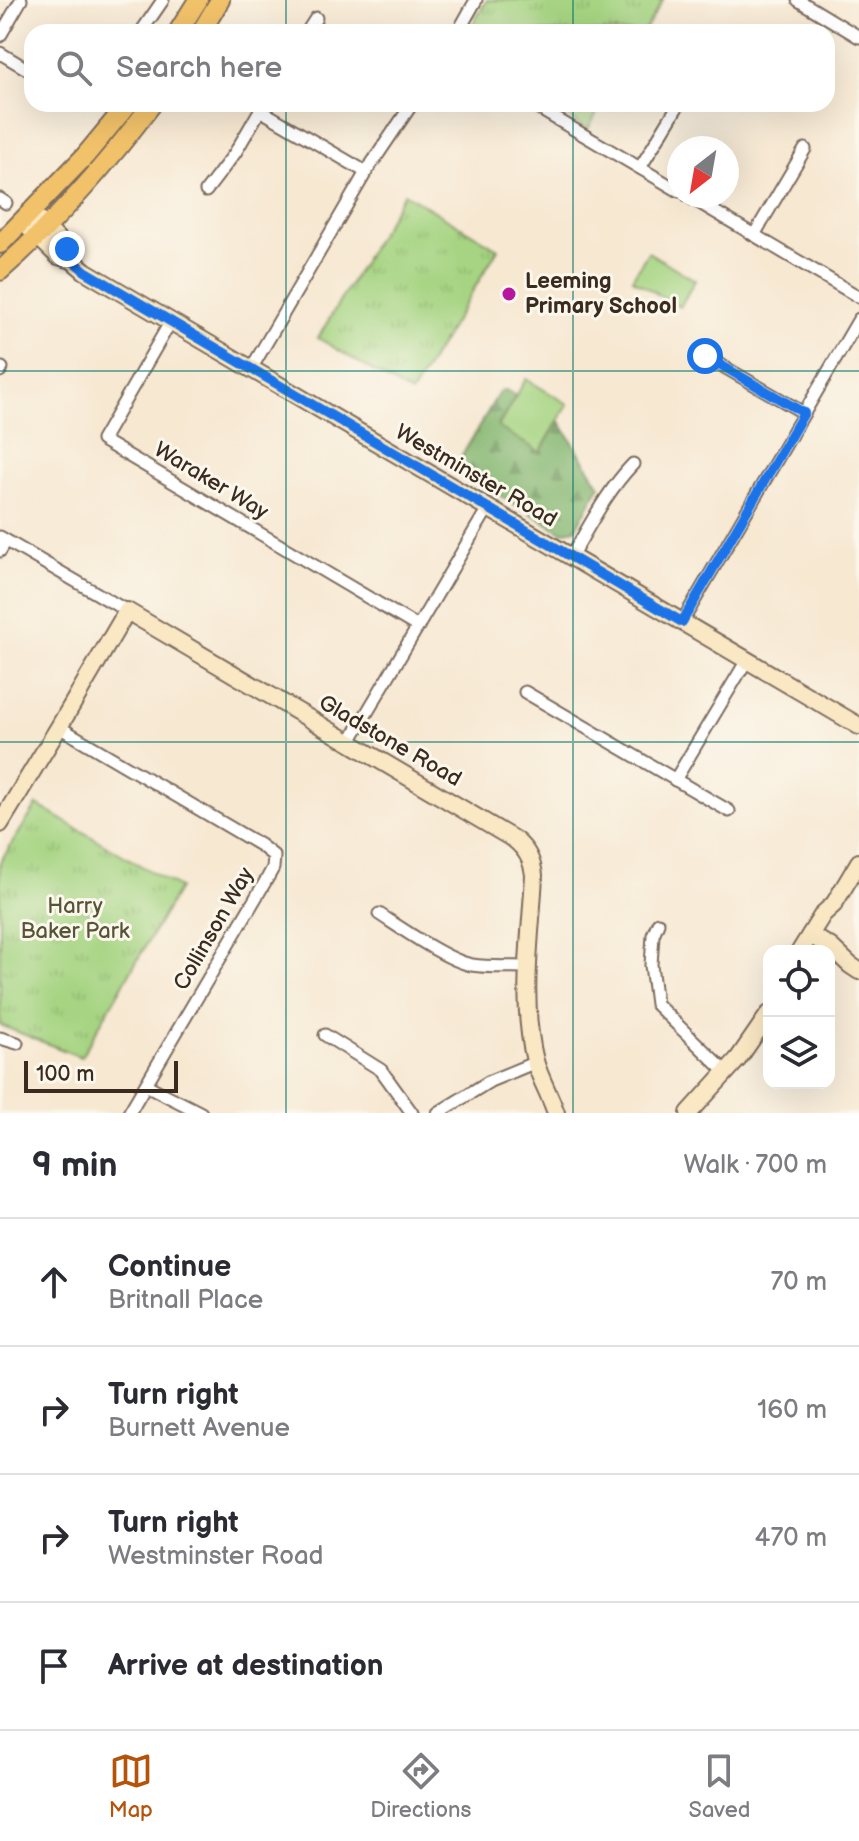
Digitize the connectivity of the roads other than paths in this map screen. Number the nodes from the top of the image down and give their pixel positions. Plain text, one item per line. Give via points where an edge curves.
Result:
1 (21, 0) edge
2 (163, 0) edge
3 (198, 0) edge
4 (220, 0) edge
5 (476, 0) edge
6 (798, 0) edge
7 (316, 18) dead end
8 (146, 24) edge
9 (183, 24) edge
10 (206, 24) edge
11 (312, 24) edge
12 (462, 24) edge
13 (0, 36) edge
14 (859, 37) edge
15 (0, 53) edge
16 (24, 67) edge
17 (121, 112) edge
18 (146, 112) edge
19 (259, 112) edge
20 (270, 112) edge
21 (407, 112) edge
22 (545, 112) edge
23 (674, 112) edge
24 (805, 149) dead end
25 (640, 168) junction
26 (366, 172) junction
27 (667, 184) edge
28 (206, 191) dead end
29 (708, 208) edge
30 (27, 218) junction
31 (42, 232) junction
32 (754, 235) junction
33 (0, 244) edge
34 (0, 271) edge
35 (859, 297) edge
36 (859, 319) edge
37 (171, 321) junction
38 (705, 356) dead end
39 (251, 369) junction
40 (804, 413) junction
41 (633, 464) dead end
42 (488, 508) junction
43 (2, 543) edge
44 (571, 557) junction
45 (127, 611) junction
46 (682, 622) junction
47 (418, 627) junction
48 (747, 660) junction
49 (525, 692) dead end
50 (859, 726) edge
51 (59, 727) junction
52 (349, 743) junction
53 (675, 780) junction
54 (729, 811) dead end
55 (0, 824) edge
56 (859, 862) edge
57 (379, 914) dead end
58 (658, 923) dead end
59 (812, 945) edge
60 (835, 951) edge
61 (835, 960) edge
62 (529, 967) junction
63 (854, 968) edge
64 (767, 1017) edge
65 (325, 1035) dead end
66 (0, 1038) edge
67 (17, 1043) dead end
68 (536, 1062) junction
69 (727, 1073) junction
70 (146, 1085) junction
71 (557, 1112) edge
72 (129, 1113) edge
73 (201, 1113) edge
74 (412, 1113) edge
75 (438, 1113) edge
76 (689, 1113) edge

1 - 13 street
2 - 8 street
3 - 9 main road
4 - 10 main road
5 - 12 street
6 - 14 street
7 - 11 street
15 - 16 street
17 - 30 main road
18 - 31 main road
19 - 28 street
20 - 26 street
21 - 26 street
22 - 25 street
23 - 25 street
24 - 32 street
25 - 27 street
26 - 39 street
29 - 32 street
30 - 31 main road, Westminster Road
30 - 33 main road
31 - 34 main road
31 - 37 main road, Westminster Road via 67,249 85,271
32 - 35 street
36 - 40 street
37 - 39 main road, Westminster Road
37 - 47 street, Waraker Way via 102,440
38 - 40 street
39 - 42 main road, Westminster Road
40 - 46 street
41 - 44 street
42 - 44 main road, Westminster Road
42 - 47 street
43 - 45 street, Gladstone Road
44 - 46 main road, Westminster Road
45 - 51 main road
45 - 52 main road, Gladstone Road
46 - 48 main road, Westminster Road
47 - 52 street
48 - 50 main road, Westminster Road
48 - 53 street
49 - 53 street
51 - 55 main road
51 - 70 street, Collinson Way via 274,856 268,877
52 - 62 main road, Gladstone Road via 522,846 534,875
53 - 54 street
56 - 59 main road via 834,904 833,919
57 - 62 street via 460,962
58 - 69 street via 651,965 656,1004
60 - 63 main road
61 - 63 main road
62 - 68 main road, Gladstone Road via 528,1018
64 - 69 main road
65 - 74 street via 381,1070
66 - 67 street
68 - 71 main road, Gladstone Road
68 - 75 street via 490,1081
69 - 76 main road
70 - 72 street, Collinson Way
70 - 73 street

